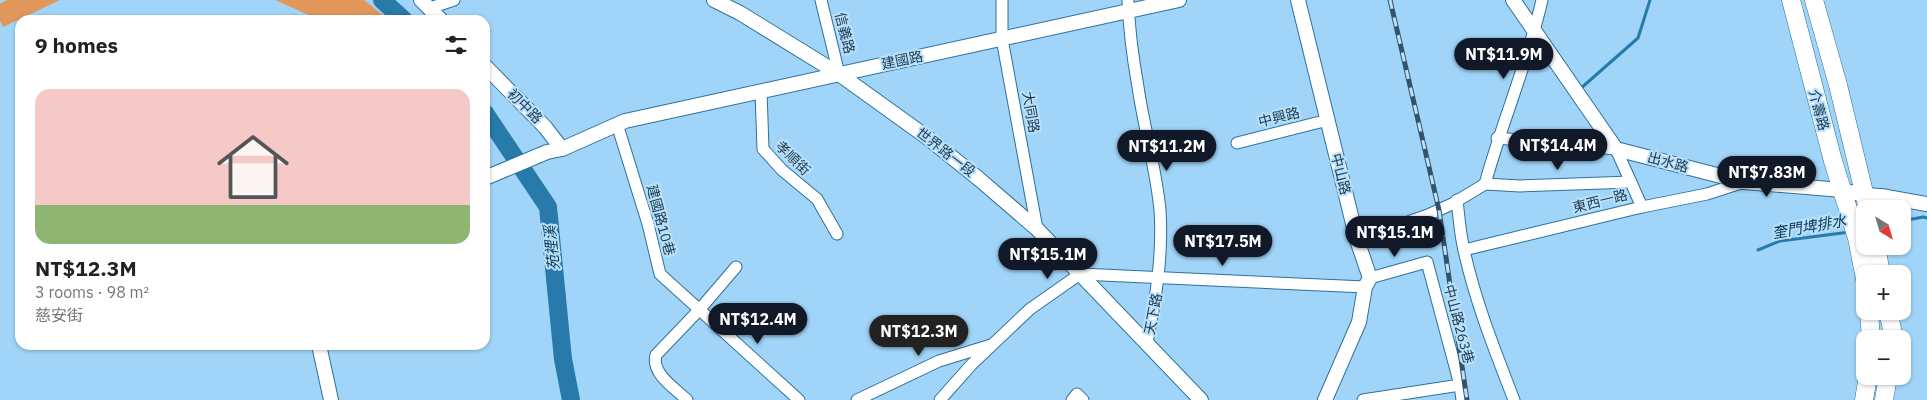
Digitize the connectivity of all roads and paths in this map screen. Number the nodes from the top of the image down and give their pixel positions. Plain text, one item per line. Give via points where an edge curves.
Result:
1 (454, 0) edge
2 (714, 0) edge
3 (821, 0) edge
4 (1002, 0) edge
5 (1179, 0) edge
6 (1298, 0) edge
7 (1512, 0) edge
8 (1542, 0) edge
9 (1791, 0) edge
10 (1814, 0) edge
11 (426, 4) edge
12 (1129, 6) edge
13 (436, 15) edge
14 (1535, 31) junction
15 (1002, 39) junction
16 (490, 71) edge
17 (840, 74) junction
18 (761, 91) junction
19 (1328, 120) junction
20 (621, 122) junction
21 (1497, 138) junction
22 (1238, 143) dead end
23 (562, 149) junction
24 (1616, 149) junction
25 (491, 176) edge
26 (1631, 182) junction
27 (1744, 182) junction
28 (1485, 184) junction
29 (1842, 190) junction
30 (1457, 200) junction
31 (1862, 200) edge
32 (1866, 200) edge
33 (1871, 200) edge
34 (1904, 200) edge
35 (1911, 201) edge
36 (1927, 204) edge
37 (1642, 207) junction
38 (1037, 229) junction
39 (837, 234) dead end
40 (1357, 240) junction
41 (1464, 250) junction
42 (1862, 265) edge
43 (736, 267) dead end
44 (1080, 274) junction
45 (1159, 278) junction
46 (1367, 283) junction
47 (700, 309) junction
48 (1147, 342) junction
49 (992, 344) junction
50 (320, 350) edge
51 (1460, 385) junction
52 (1866, 385) edge
53 (1886, 385) edge
54 (331, 400) edge
55 (687, 400) edge
56 (799, 400) edge
57 (857, 400) edge
58 (940, 400) edge
59 (1201, 400) edge
60 (1325, 400) edge
61 (1364, 400) edge
62 (1462, 400) edge
63 (1514, 400) edge
64 (1864, 400) edge
65 (1884, 400) edge

1 - 11 street
2 - 17 street, 世界路一段
3 - 17 street, 信義路
4 - 15 street, 大同路
5 - 12 street, 建國路
6 - 19 street, 中山路
7 - 14 street
8 - 14 street
9 - 29 main road, 介壽路
10 - 32 main road, 介壽路
11 - 13 street
12 - 15 street, 建國路
12 - 45 street, 天下路 via 1137,86 1160,210
14 - 21 street
14 - 24 street
15 - 17 street, 建國路
15 - 38 street, 大同路
16 - 23 street, 初中路
17 - 18 street, 建國路
17 - 38 street, 世界路一段 via 928,138
18 - 20 street, 建國路
18 - 39 street, 孝順街 via 763,149 782,170 817,199
19 - 22 street, 中興路
19 - 40 street, 中山路
20 - 23 street, 建國路
20 - 47 street, 建國路10巷 via 660,274
21 - 24 street, 出水路
21 - 28 street
23 - 25 street, 建國路 via 547,152
24 - 26 street
24 - 27 street, 出水路
26 - 28 street
26 - 37 street
27 - 29 street, 出水路
27 - 37 street, 東西一路 via 1707,194
28 - 30 street
29 - 31 street, 出水路
29 - 42 main road, 介壽路
30 - 40 street via 1418,219
30 - 41 street
33 - 34 street, 出水路 via 1881,196
35 - 36 street, 出水路
37 - 41 street, 東西一路
38 - 44 street, 世界路一段
40 - 46 street, 中山路
41 - 63 street
43 - 47 street
44 - 45 street
44 - 48 street, 世界路一段
44 - 49 street via 1030,309
45 - 46 street
45 - 48 street, 天下路
46 - 51 street, 中山路263巷 via 1427,262
46 - 60 street, 中山路 via 1359,322
47 - 55 street via 656,355 654,362 657,371
47 - 56 street, 建國路10巷
48 - 59 street, 天下路
49 - 57 street via 939,361
49 - 58 street
50 - 54 street
51 - 61 street, 中山路263巷
51 - 62 street
52 - 64 main road
53 - 65 main road

